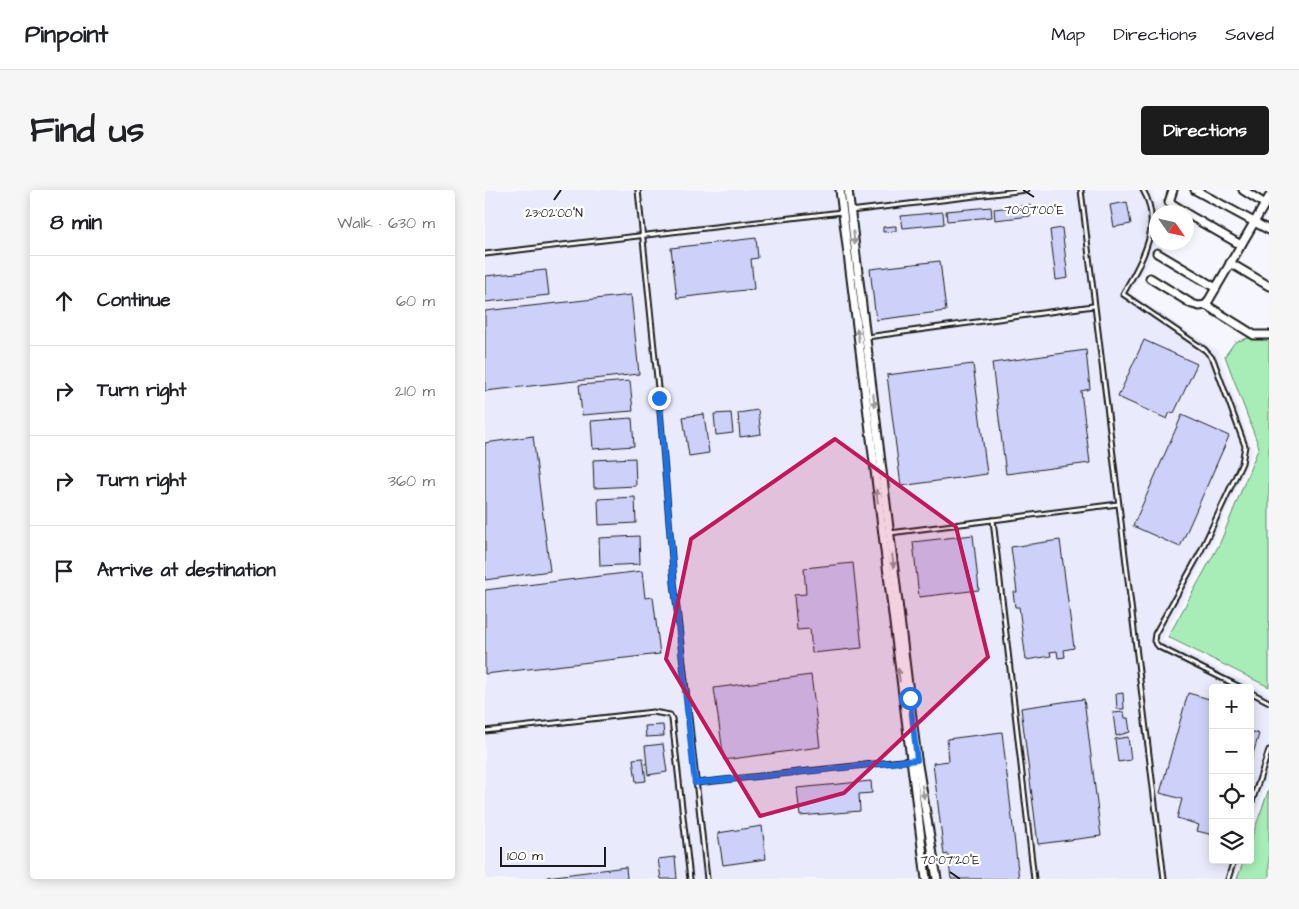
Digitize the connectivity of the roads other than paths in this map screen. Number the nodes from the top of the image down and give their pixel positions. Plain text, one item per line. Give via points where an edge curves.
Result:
1 (638, 190) edge
2 (840, 190) edge
3 (848, 190) edge
4 (1026, 190) edge
5 (1081, 190) edge
6 (1143, 190) edge
7 (1173, 190) edge
8 (1195, 190) edge
9 (1243, 190) edge
10 (1267, 200) edge
11 (1174, 205) edge
12 (846, 211) junction
13 (1194, 218) edge
14 (1255, 222) junction
15 (1269, 230) edge
16 (643, 236) junction
17 (1241, 245) junction
18 (485, 254) edge
19 (1157, 254) dead end
20 (1230, 263) junction
21 (1150, 278) dead end
22 (1269, 286) edge
23 (1216, 288) junction
24 (1206, 305) junction
25 (1094, 306) junction
26 (1269, 335) edge
27 (866, 337) junction
28 (1118, 504) junction
29 (993, 520) junction
30 (889, 533) junction
31 (1234, 684) edge
32 (1254, 694) edge
33 (1269, 702) edge
34 (485, 731) edge
35 (1269, 750) edge
36 (914, 760) junction
37 (695, 783) junction
38 (1254, 796) edge
39 (1233, 864) edge
40 (690, 879) edge
41 (707, 879) edge
42 (926, 879) edge
43 (937, 879) edge
44 (1035, 879) edge
45 (1164, 879) edge
46 (1227, 879) edge

1 - 16 lane
2 - 12 street
3 - 12 street
4 - 12 lane
5 - 25 lane
6 - 31 lane via 1152,223 1148,245 1123,294 1205,350 1213,359 1245,446 1242,463 1154,641 1159,647
7 - 11 street via 1169,202
8 - 14 street
9 - 10 street
10 - 14 street
12 - 16 lane
12 -> 27 street
36 -> 12 street
13 - 17 street
14 - 15 street
14 - 17 street
16 - 18 lane
16 - 37 lane
17 - 20 street
19 - 23 street
20 - 22 street
20 - 23 street
21 - 24 street via 1192,304
23 - 24 street
24 - 26 street via 1254,335
25 - 27 lane
25 - 28 lane
27 -> 30 street
28 - 29 lane
28 - 45 lane
29 - 30 lane
29 - 44 lane
30 -> 36 street
32 - 33 lane
34 - 40 lane via 653,712 669,715 673,719
35 - 38 lane
36 - 37 lane
36 - 42 street
36 -> 43 street
37 - 41 lane
39 - 46 lane

